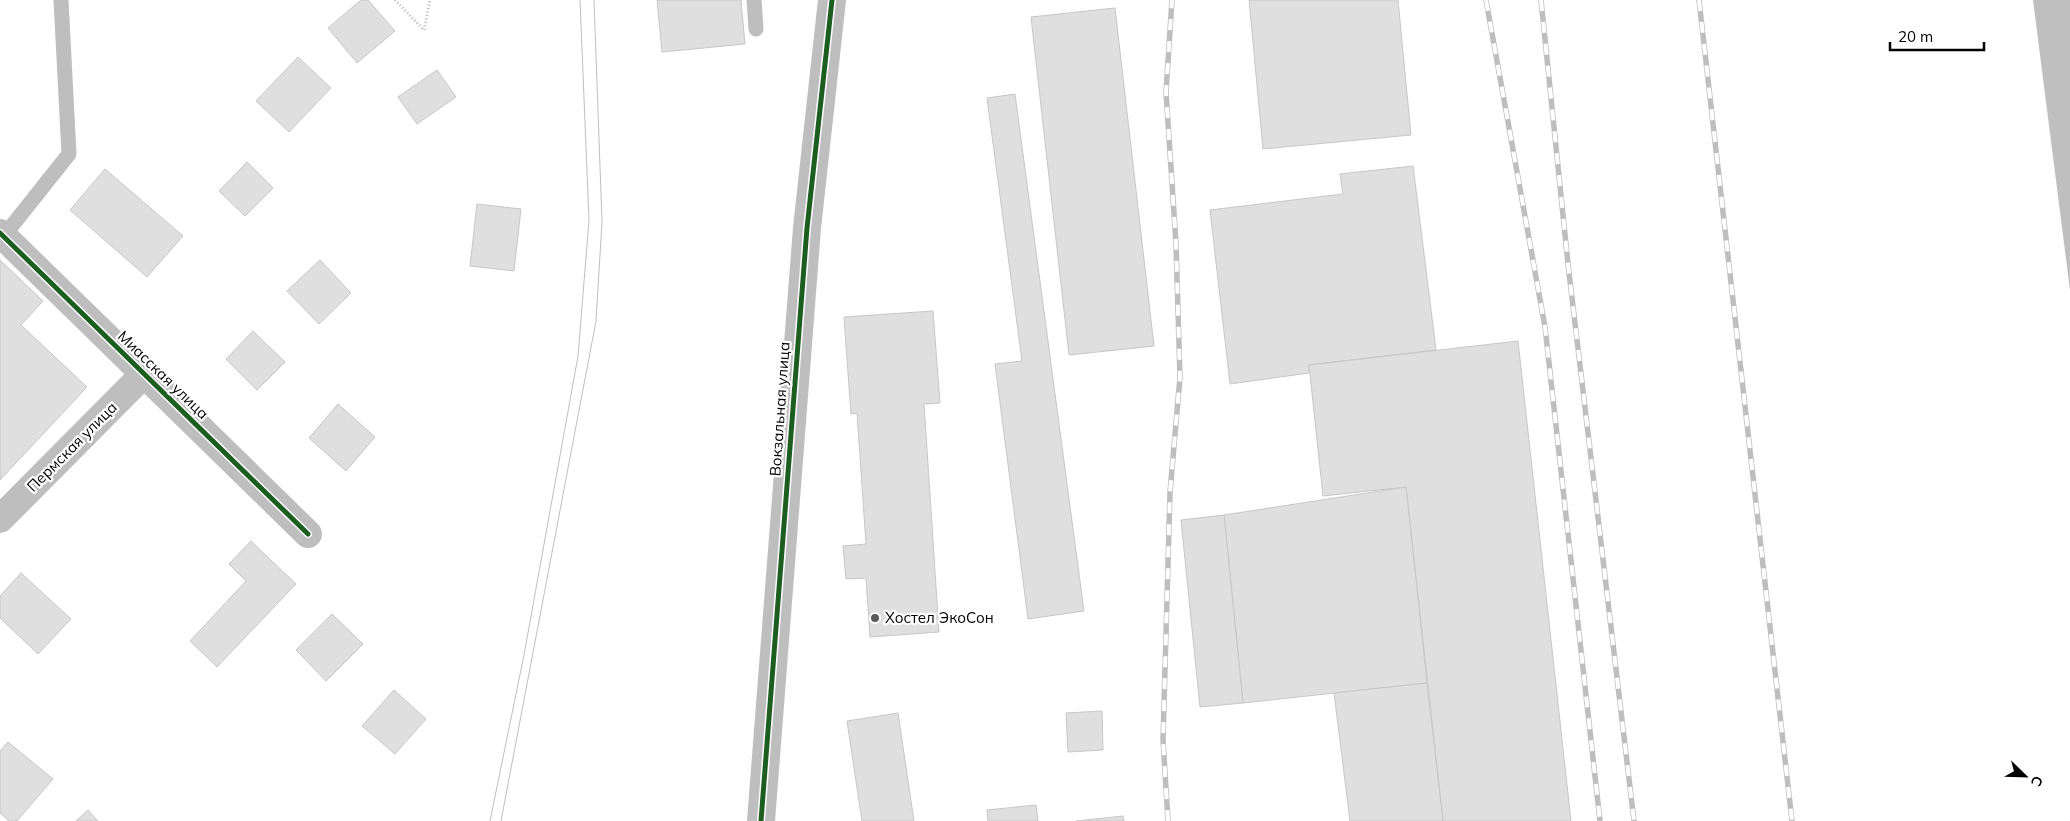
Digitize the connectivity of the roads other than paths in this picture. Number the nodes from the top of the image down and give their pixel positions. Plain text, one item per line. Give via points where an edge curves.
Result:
1 (61, 0) edge
2 (754, 0) edge
3 (832, 0) edge
4 (756, 29) dead end
5 (2, 235) edge
6 (144, 374) junction
7 (0, 519) edge
8 (308, 534) dead end
9 (761, 821) edge

1 - 5 lane via 69,154
2 - 4 lane
3 - 9 street, Вокзальная улица via 807,228
5 - 6 street, Миасская улица
6 - 7 street, Пермская улица
6 - 8 street, Миасская улица

